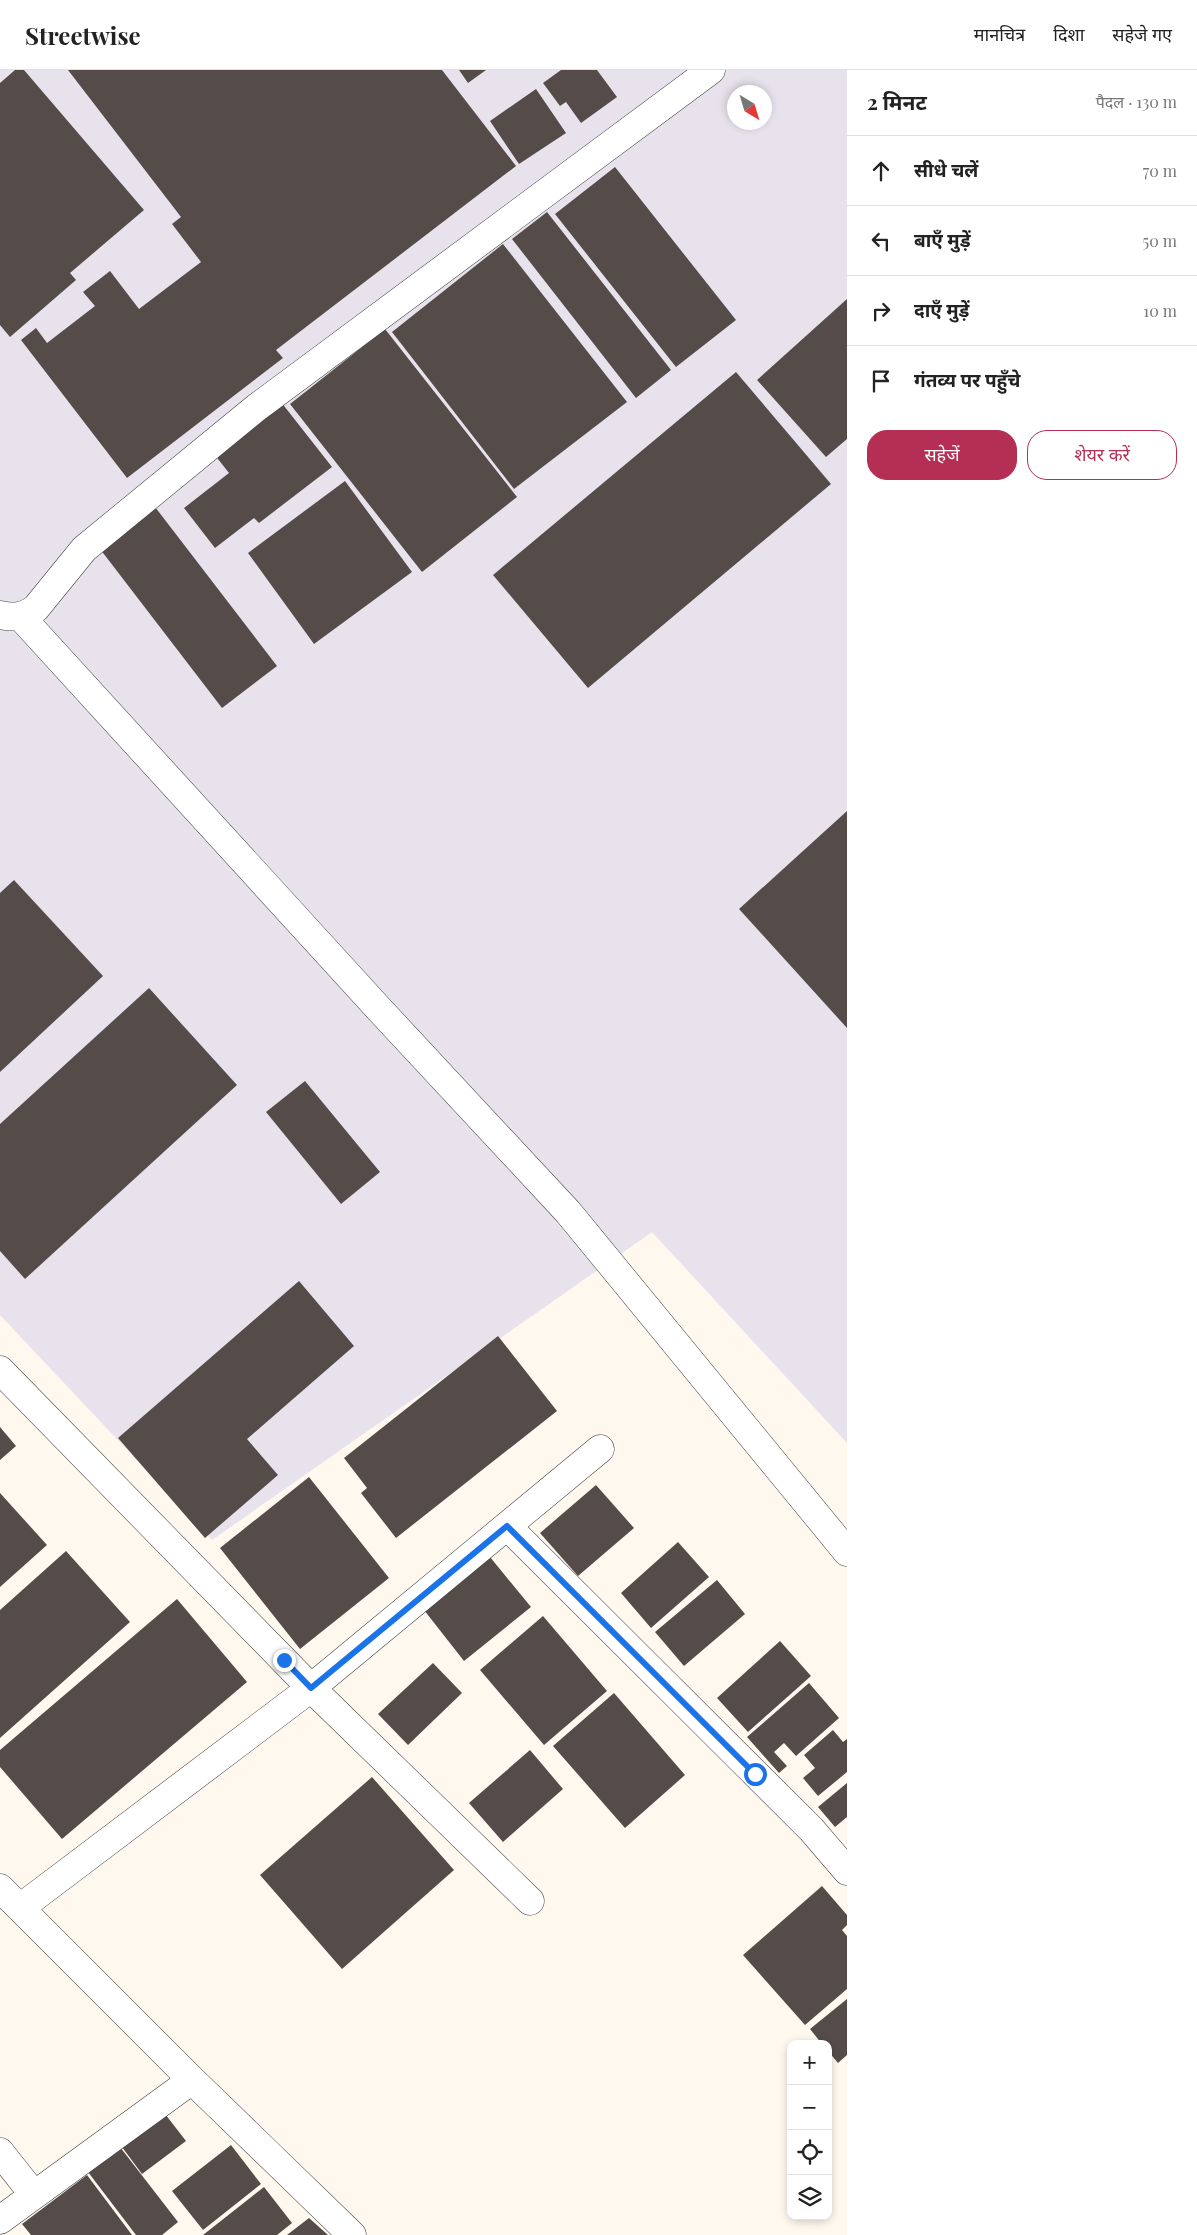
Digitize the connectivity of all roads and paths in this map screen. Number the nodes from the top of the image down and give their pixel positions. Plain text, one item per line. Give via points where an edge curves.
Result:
1 (711, 70) edge
2 (10, 616) edge
3 (0, 1370) edge
4 (600, 1449) dead end
5 (507, 1526) junction
6 (847, 1552) edge
7 (311, 1688) junction
8 (847, 1871) edge
9 (0, 1888) edge
10 (530, 1901) dead end
11 (20, 1908) junction
12 (192, 2080) junction
13 (0, 2152) edge
14 (34, 2195) junction
15 (0, 2220) edge
16 (352, 2235) edge

1 - 2 street via 256,408 84,549 36,608
2 - 6 street via 568,1212
3 - 7 street
4 - 5 street
5 - 7 street
5 - 8 street via 804,1822
7 - 10 street
7 - 11 street
9 - 11 street
11 - 12 street
12 - 14 street
12 - 16 street
13 - 14 street
14 - 15 street

